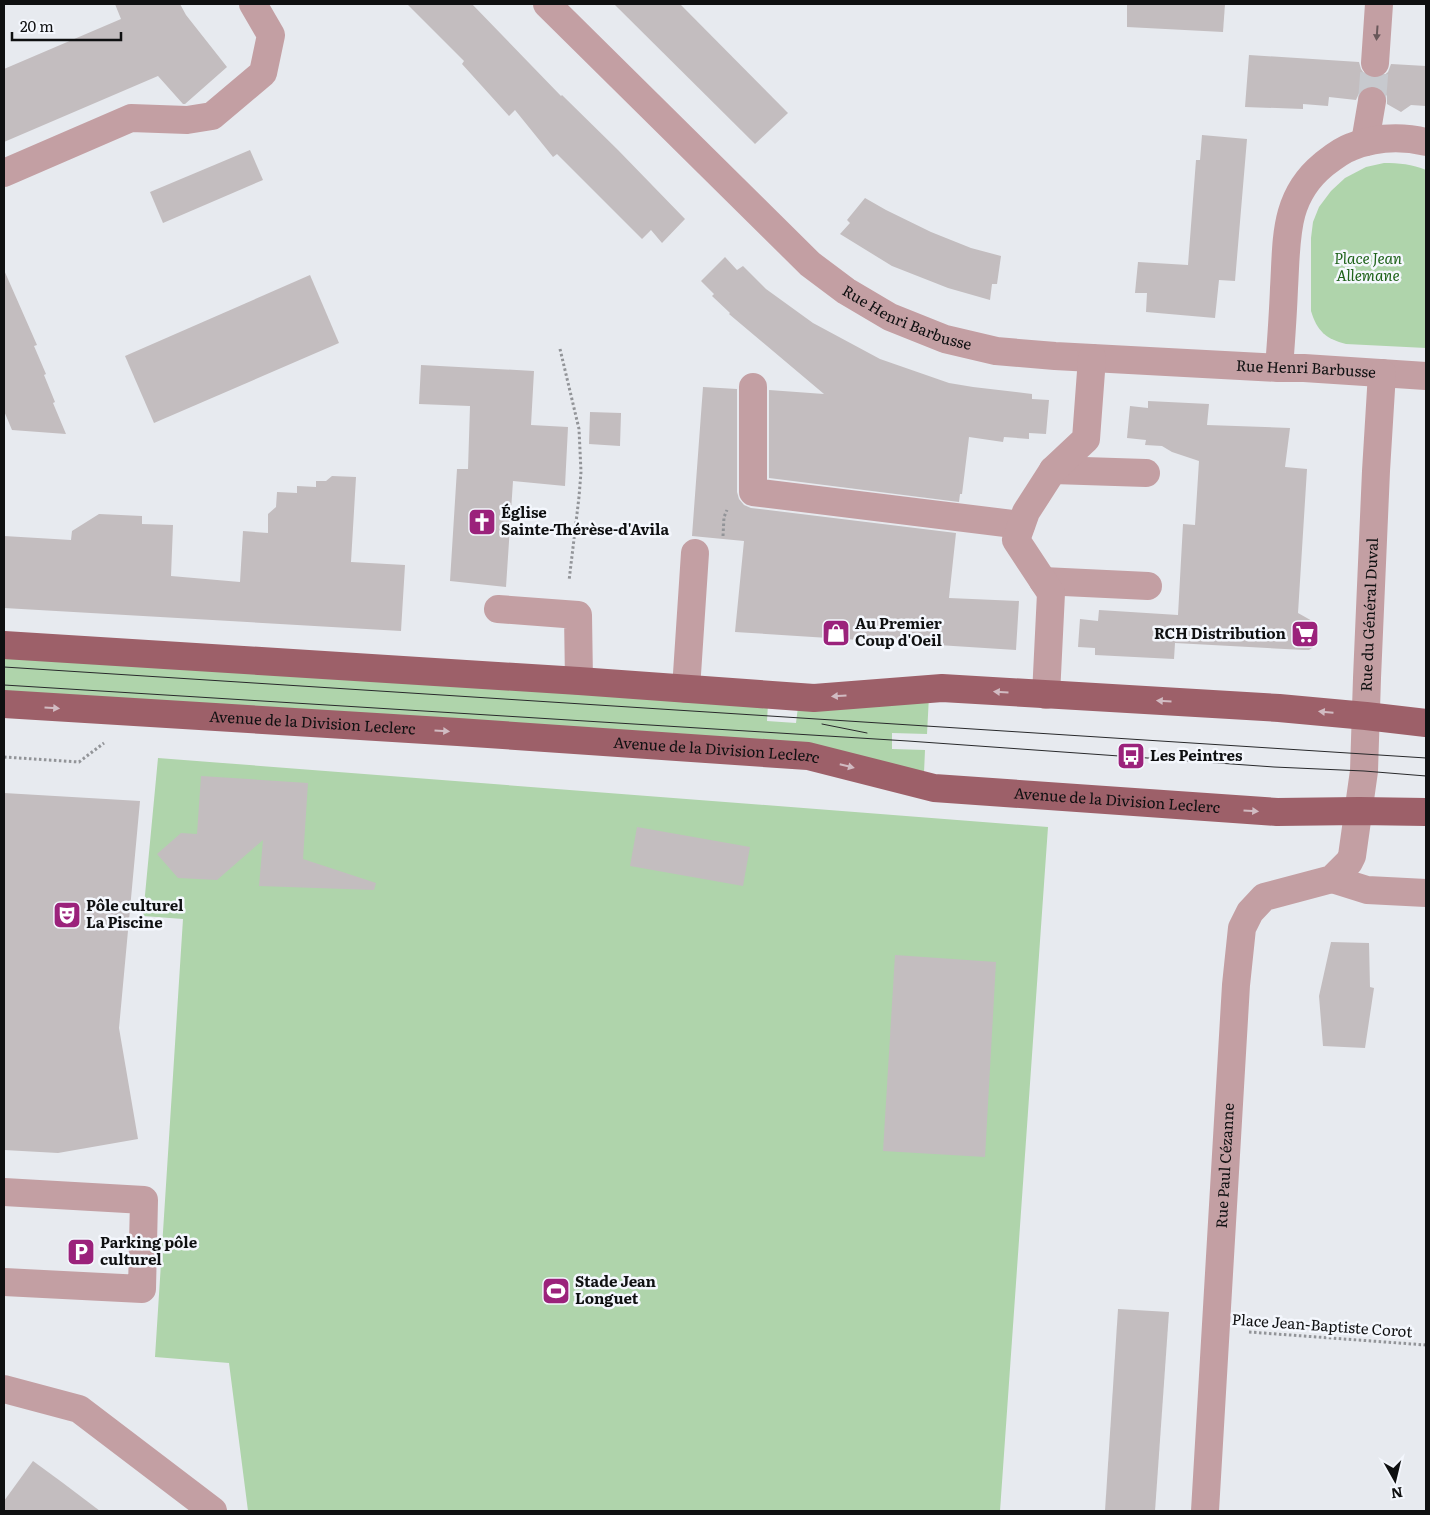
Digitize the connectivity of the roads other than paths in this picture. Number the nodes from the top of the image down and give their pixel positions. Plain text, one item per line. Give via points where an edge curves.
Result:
1 (253, 4) edge
2 (547, 4) edge
3 (1379, 4) edge
4 (1375, 63) tunnel mouth
5 (1372, 101) tunnel mouth
6 (1365, 142) junction
7 (1426, 142) edge
8 (4, 173) edge
9 (1092, 358) junction
10 (1279, 368) junction
11 (1382, 373) junction
12 (1426, 376) edge
13 (753, 387) dead end
14 (1053, 470) junction
15 (1146, 472) dead end
16 (1021, 525) junction
17 (695, 553) dead end
18 (1043, 581) junction
19 (1148, 586) dead end
20 (498, 609) dead end
21 (4, 645) edge
22 (579, 681) junction
23 (686, 689) junction
24 (1046, 694) junction
25 (4, 704) edge
26 (1366, 716) junction
27 (1426, 723) edge
28 (1359, 811) junction
29 (1426, 812) edge
30 (1332, 879) junction
31 (1426, 893) edge
32 (4, 1192) edge
33 (4, 1282) edge
34 (4, 1389) edge
35 (213, 1511) edge
36 (1205, 1511) edge

1 - 8 street via 271,36 264,73 212,116 187,120 131,118
2 - 9 street, Rue Henri Barbusse via 810,264 846,292 890,316 945,339 996,351
3 -> 4 street
5 - 6 street
6 - 7 street via 1394,137
6 - 10 street via 1341,150 1311,175 1295,202 1288,226
9 - 10 street, Rue Henri Barbusse
9 - 14 street via 1086,439
10 - 11 street, Rue Henri Barbusse
11 - 12 street, Rue Henri Barbusse
11 - 26 street, Rue du Général Duval
13 - 16 street via 753,492
14 - 15 street
14 - 16 street
16 - 18 street via 1016,540
17 - 23 street
18 - 19 street
18 - 24 street via 1051,593
20 - 22 street via 578,615
21 - 22 main road
22 - 23 main road
24 -> 23 main road via 942,688 814,698
26 -> 24 main road
25 -> 28 main road, Avenue de la Division Leclerc via 808,756 934,788 1277,812
26 - 27 main road
26 - 28 street, Rue du Général Duval
28 - 29 main road, Avenue de la Division Leclerc
28 - 30 street, Rue du Général Duval via 1352,856
30 - 31 street via 1367,890
30 - 36 street, Rue Paul Cézanne via 1264,897 1250,912 1242,928
32 - 33 street via 144,1200 142,1289
34 - 35 street via 78,1409

